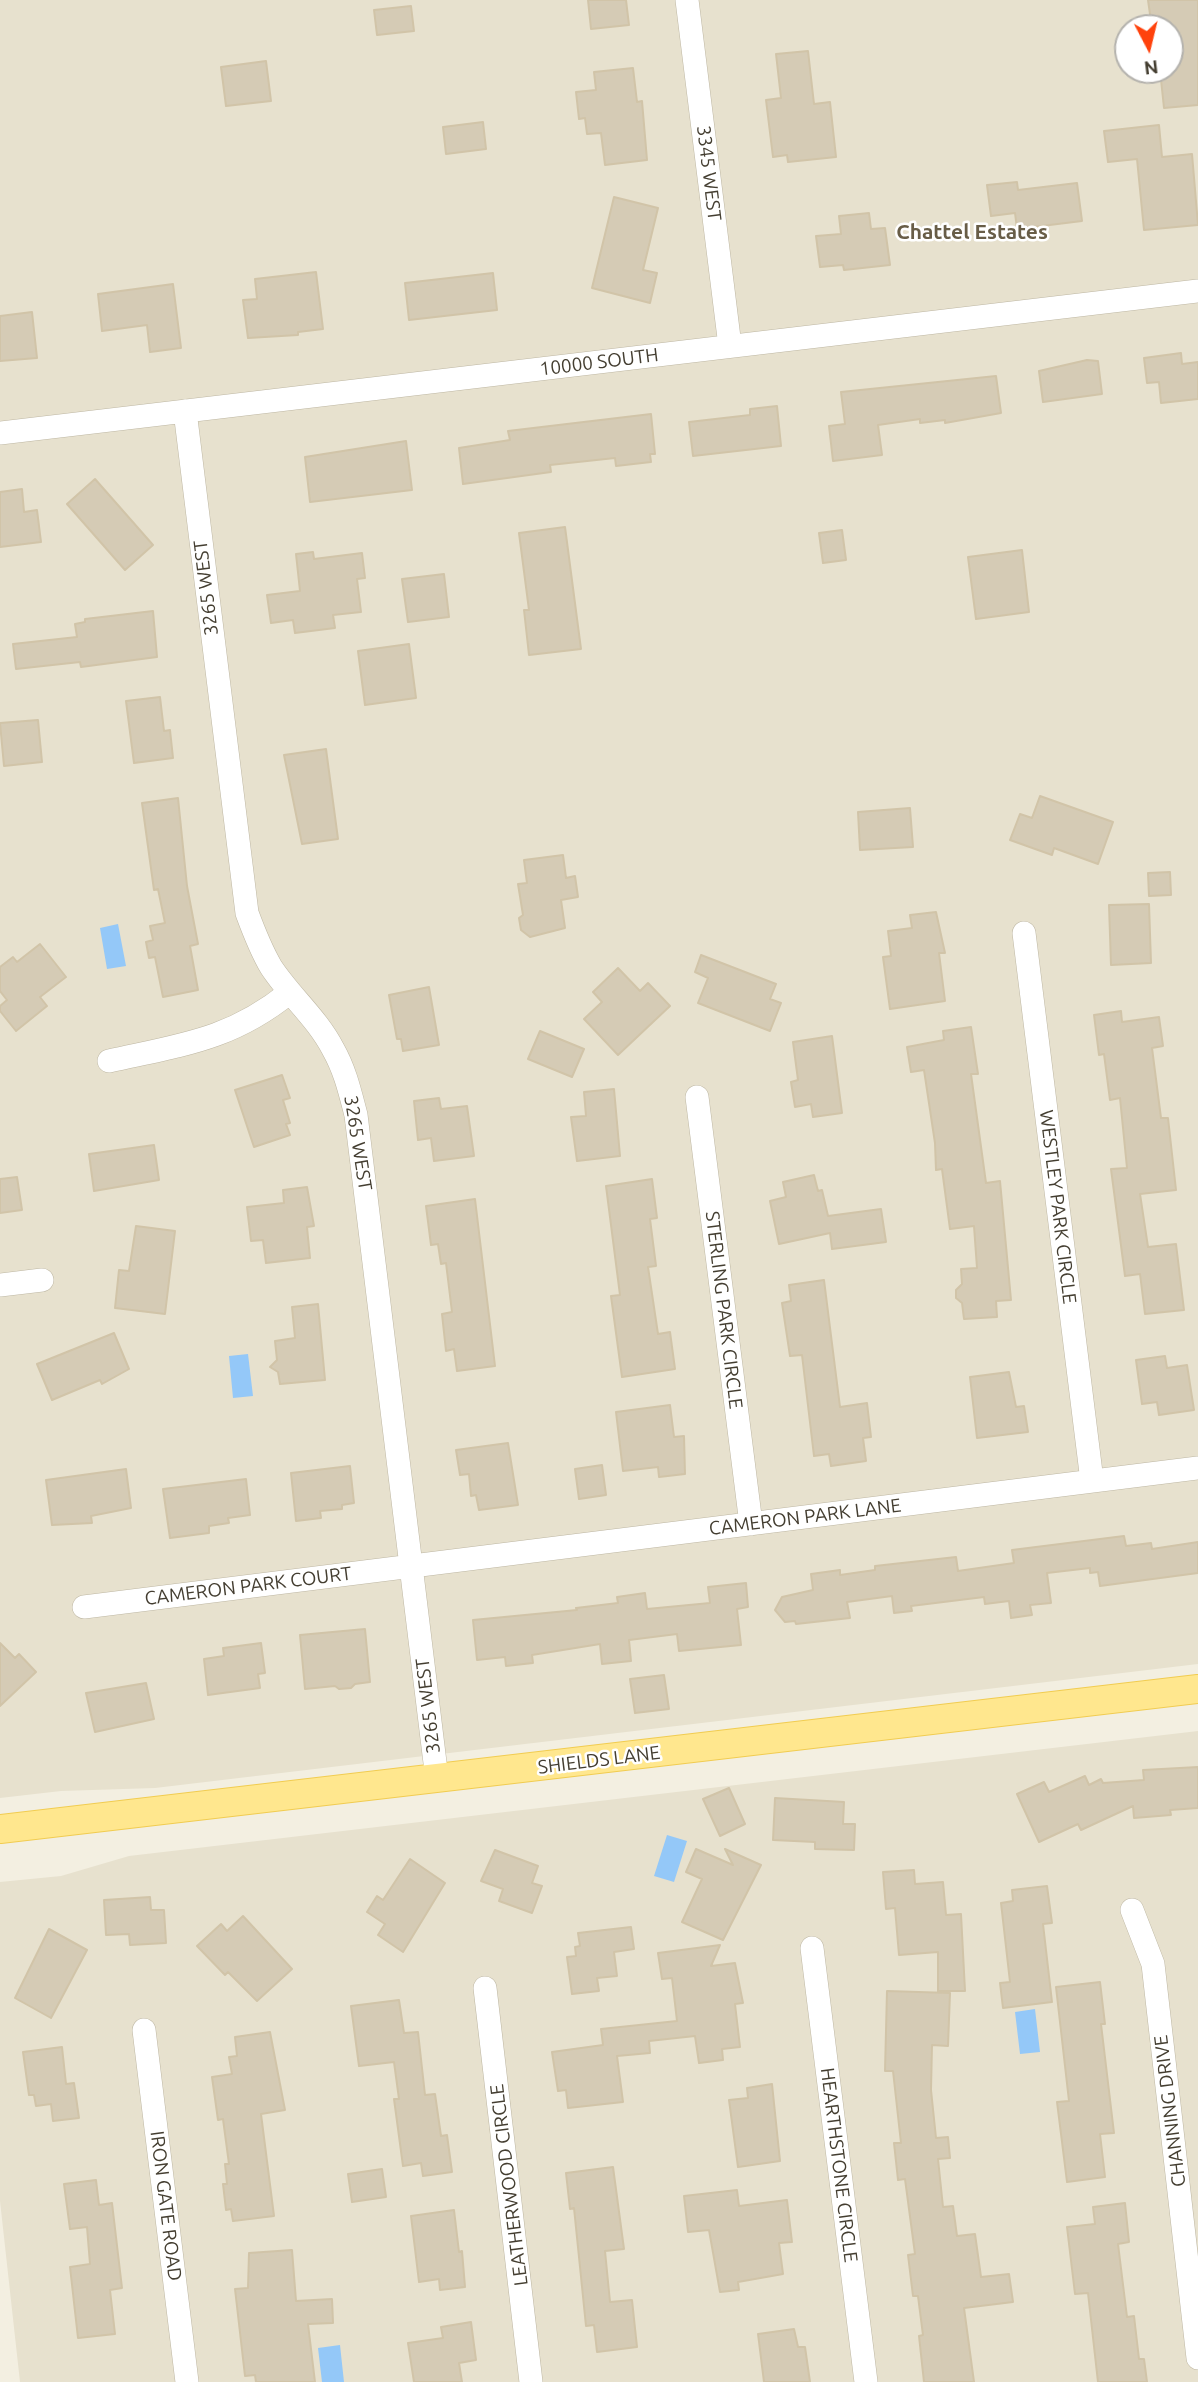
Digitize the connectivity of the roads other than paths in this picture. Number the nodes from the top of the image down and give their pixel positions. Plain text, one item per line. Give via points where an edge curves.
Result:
1 (687, 0) edge
2 (1198, 291) edge
3 (730, 346) junction
4 (185, 411) junction
5 (0, 433) edge
6 (1024, 933) dead end
7 (290, 992) junction
8 (109, 1061) dead end
9 (697, 1097) dead end
10 (42, 1280) dead end
11 (0, 1285) edge
12 (1198, 1468) edge
13 (1092, 1481) junction
14 (751, 1524) junction
15 (412, 1566) junction
16 (84, 1607) dead end
17 (1198, 1689) edge
18 (437, 1779) junction
19 (0, 1829) edge
20 (1132, 1910) dead end
21 (812, 1948) dead end
22 (485, 1988) dead end
23 (144, 2030) dead end
24 (1198, 2358) edge
25 (187, 2382) edge
26 (531, 2382) edge
27 (866, 2382) edge

1 - 3 street, 3345 WEST
2 - 3 street, 10000 SOUTH
3 - 4 street, 10000 SOUTH
4 - 5 street, 10000 SOUTH
4 - 7 street, 3265 WEST via 247,913 262,950
6 - 13 street, WESTLEY PARK CIRCLE
7 - 8 street via 229,1032
7 - 15 street, 3265 WEST via 333,1048 348,1080 356,1115
9 - 14 street, STERLING PARK CIRCLE
10 - 11 street
12 - 13 street, CAMERON PARK LANE
13 - 14 street, CAMERON PARK LANE
14 - 15 street, CAMERON PARK LANE
15 - 16 street, CAMERON PARK COURT
15 - 18 street, 3265 WEST
17 - 18 main road, SHIELDS LANE
18 - 19 main road, SHIELDS LANE
20 - 24 street, CHANNING DRIVE via 1153,1964
21 - 27 street, HEARTHSTONE CIRCLE
22 - 26 street, LEATHERWOOD CIRCLE
23 - 25 street, IRON GATE ROAD

